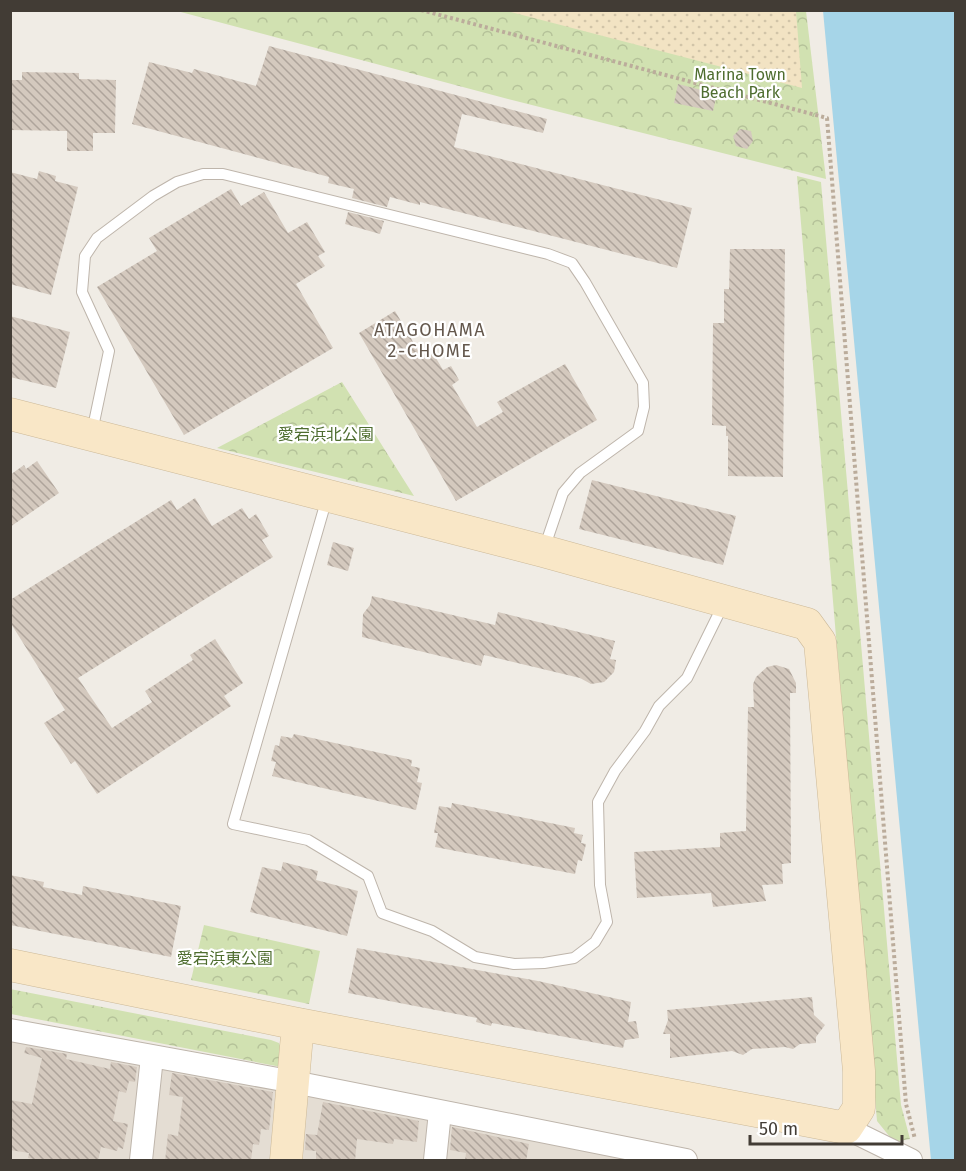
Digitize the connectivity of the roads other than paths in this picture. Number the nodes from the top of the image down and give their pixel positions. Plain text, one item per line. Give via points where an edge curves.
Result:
1 (10, 414) edge
2 (92, 435) junction
3 (328, 495) junction
4 (543, 551) junction
5 (725, 601) junction
6 (10, 965) edge
7 (298, 1024) junction
8 (10, 1030) edge
9 (152, 1057) junction
10 (294, 1082) junction
11 (440, 1112) junction
12 (846, 1128) junction
13 (914, 1155) edge
14 (141, 1161) edge
15 (286, 1161) edge
16 (435, 1161) edge
17 (686, 1161) edge

1 - 2 street
2 - 3 street
2 - 4 lane via 109,351 82,292 85,256 97,238 177,182 203,174 223,174 548,254 572,263 585,282 643,383 644,406 638,431 580,473 563,494
3 - 4 street
3 - 5 lane via 233,824 308,840 368,876 382,913 432,931 476,957 514,964 544,963 574,958 595,942 606,922 600,885 598,802 659,706 687,678
4 - 5 street
5 - 12 street via 807,624 820,642 859,1071 859,1107
6 - 7 street
7 - 10 street
7 - 12 street
8 - 9 street
9 - 10 street
9 - 14 street
10 - 11 street
10 - 15 street
11 - 16 street
11 - 17 street
12 - 13 street

